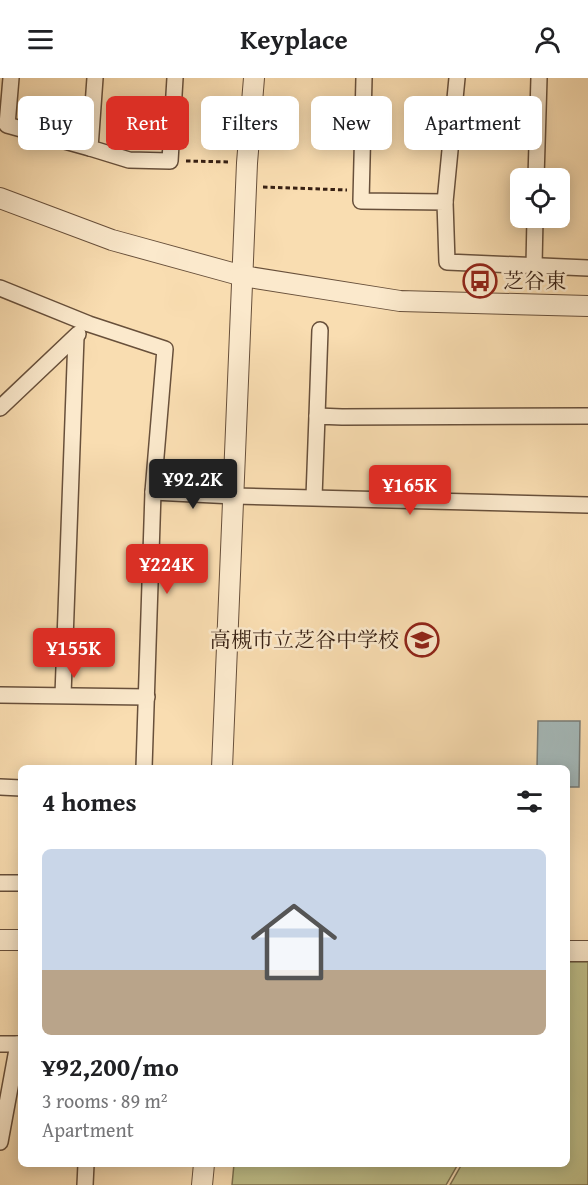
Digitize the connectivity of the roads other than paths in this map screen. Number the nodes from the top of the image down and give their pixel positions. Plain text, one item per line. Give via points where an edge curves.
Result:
1 (11, 78) edge
2 (95, 78) edge
3 (175, 78) edge
4 (254, 78) edge
5 (364, 78) edge
6 (457, 78) edge
7 (539, 78) edge
8 (94, 96) edge
9 (3, 124) edge
10 (18, 128) edge
11 (94, 149) edge
12 (536, 168) edge
13 (0, 198) edge
14 (445, 202) junction
15 (535, 228) edge
16 (534, 266) junction
17 (588, 268) edge
18 (243, 276) junction
19 (0, 288) edge
20 (588, 306) edge
21 (89, 324) junction
22 (320, 330) dead end
23 (76, 337) junction
24 (0, 408) edge
25 (317, 416) junction
26 (588, 416) edge
27 (153, 492) junction
28 (234, 496) junction
29 (314, 497) junction
30 (588, 505) edge
31 (0, 695) edge
32 (63, 695) junction
33 (147, 697) junction
34 (144, 765) edge
35 (222, 765) edge
36 (0, 787) edge
37 (18, 788) edge
38 (0, 883) edge
39 (18, 883) edge
40 (0, 940) edge
41 (18, 940) edge
42 (570, 951) edge
43 (588, 951) edge
44 (0, 1044) edge
45 (18, 1044) edge
46 (18, 1049) edge
47 (0, 1142) edge
48 (86, 1167) edge
49 (204, 1167) edge
50 (85, 1185) edge
51 (202, 1185) edge

1 - 9 street
2 - 8 street
3 - 11 street via 170,161 129,160
4 - 18 street
5 - 14 street via 361,201
6 - 14 street
7 - 12 street
9 - 10 street
13 - 18 street via 112,240
14 - 16 street via 447,262
15 - 16 street
16 - 17 street
18 - 20 street via 400,301
18 - 28 street
19 - 21 street
21 - 23 street
21 - 27 street via 165,349
22 - 25 street
23 - 24 street
23 - 32 street
25 - 26 street
25 - 29 street
27 - 28 street
27 - 33 street
28 - 29 street
28 - 35 street
29 - 30 street
31 - 32 street
32 - 33 street
33 - 34 street
36 - 37 street
38 - 39 street
40 - 41 street
42 - 43 street
44 - 45 street
46 - 47 street
48 - 50 street
49 - 51 street

